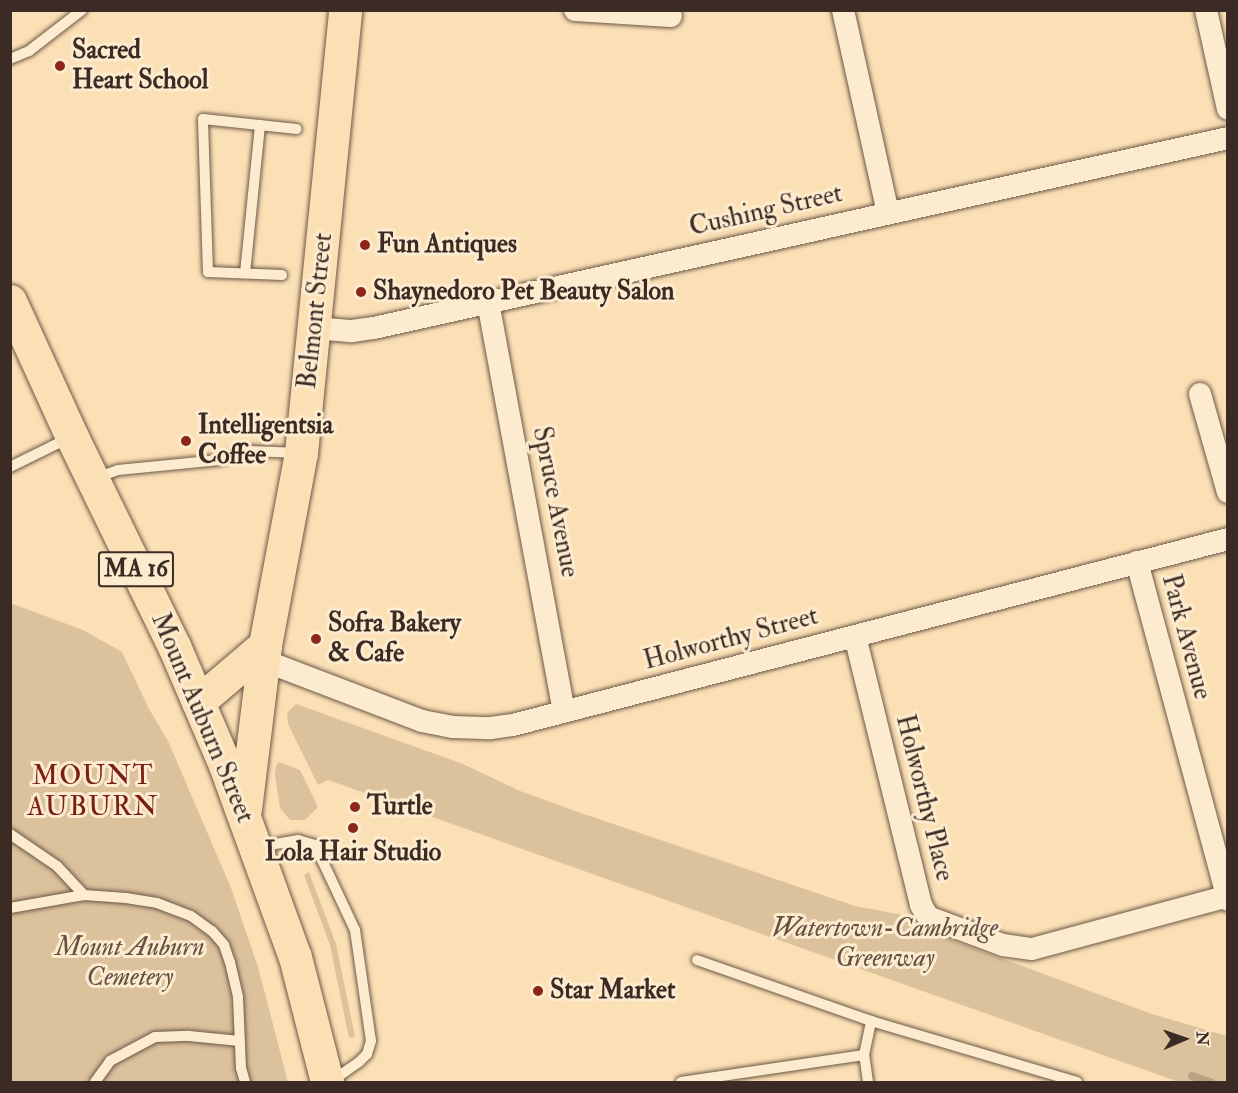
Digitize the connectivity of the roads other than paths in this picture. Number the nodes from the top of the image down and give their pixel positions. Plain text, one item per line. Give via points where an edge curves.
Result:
1 (82, 10) edge
2 (345, 10) edge
3 (575, 10) edge
4 (843, 10) edge
5 (1206, 10) edge
6 (671, 16) dead end
7 (10, 59) edge
8 (1227, 110) edge
9 (260, 125) junction
10 (296, 129) dead end
11 (1227, 138) edge
12 (888, 213) junction
13 (245, 273) junction
14 (282, 275) dead end
15 (10, 301) edge
16 (488, 303) junction
17 (315, 328) junction
18 (1200, 394) dead end
19 (72, 437) junction
20 (301, 453) junction
21 (10, 468) edge
22 (93, 479) junction
23 (1227, 492) edge
24 (1227, 539) edge
25 (1137, 562) junction
26 (855, 636) junction
27 (260, 654) junction
28 (198, 702) junction
29 (564, 711) junction
30 (244, 814) junction
31 (10, 834) edge
32 (257, 847) junction
33 (84, 895) junction
34 (1226, 898) edge
35 (10, 908) edge
36 (697, 960) dead end
37 (871, 1021) junction
38 (240, 1041) junction
39 (864, 1055) junction
40 (726, 1079) edge
41 (95, 1083) edge
42 (245, 1083) edge
43 (328, 1083) edge
44 (681, 1083) edge
45 (868, 1083) edge
46 (1077, 1083) edge

1 - 7 lane via 29,51
2 - 17 main road, Belmont Street
3 - 6 street
4 - 12 street
5 - 8 street
9 - 10 lane
9 - 13 lane
9 - 13 lane via 203,119 208,272
11 - 12 street, Cushing Street
12 - 16 street, Cushing Street
13 - 14 lane
15 - 19 main road, Mount Auburn Street / MA 16
16 - 17 street, Cushing Street via 362,330
16 - 29 street, Spruce Avenue
17 - 20 main road, Belmont Street
18 - 23 street
19 - 21 lane
19 - 22 main road, Mount Auburn Street / MA 16
20 - 22 lane via 250,451 220,460 118,470
20 - 27 main road, Belmont Street
22 - 28 main road, Mount Auburn Street / MA 16
24 - 25 street, Holworthy Street
25 - 26 street, Holworthy Street
25 - 34 street, Park Avenue
26 - 29 street, Holworthy Street
26 - 34 street, Holworthy Place via 921,904 928,917 1003,945 1032,949
27 - 28 main road
27 - 29 street, Holworthy Street via 410,717 443,726 491,728
27 - 30 main road, Belmont Street
28 - 30 main road, Mount Auburn Street / MA 16
30 - 32 main road, Mount Auburn Street / MA 16
31 - 33 lane via 57,866
32 - 43 main road, Mount Auburn Street / MA 16 via 295,957
32 - 43 lane via 298,840 315,845 355,930 371,1041 359,1062
33 - 35 lane
33 - 38 lane via 158,903 190,916 212,931 224,945 230,962 238,997
36 - 37 lane
37 - 39 lane
37 - 46 lane
38 - 41 lane via 155,1037 110,1061
38 - 42 lane
39 - 40 lane
39 - 45 lane
40 - 44 lane

